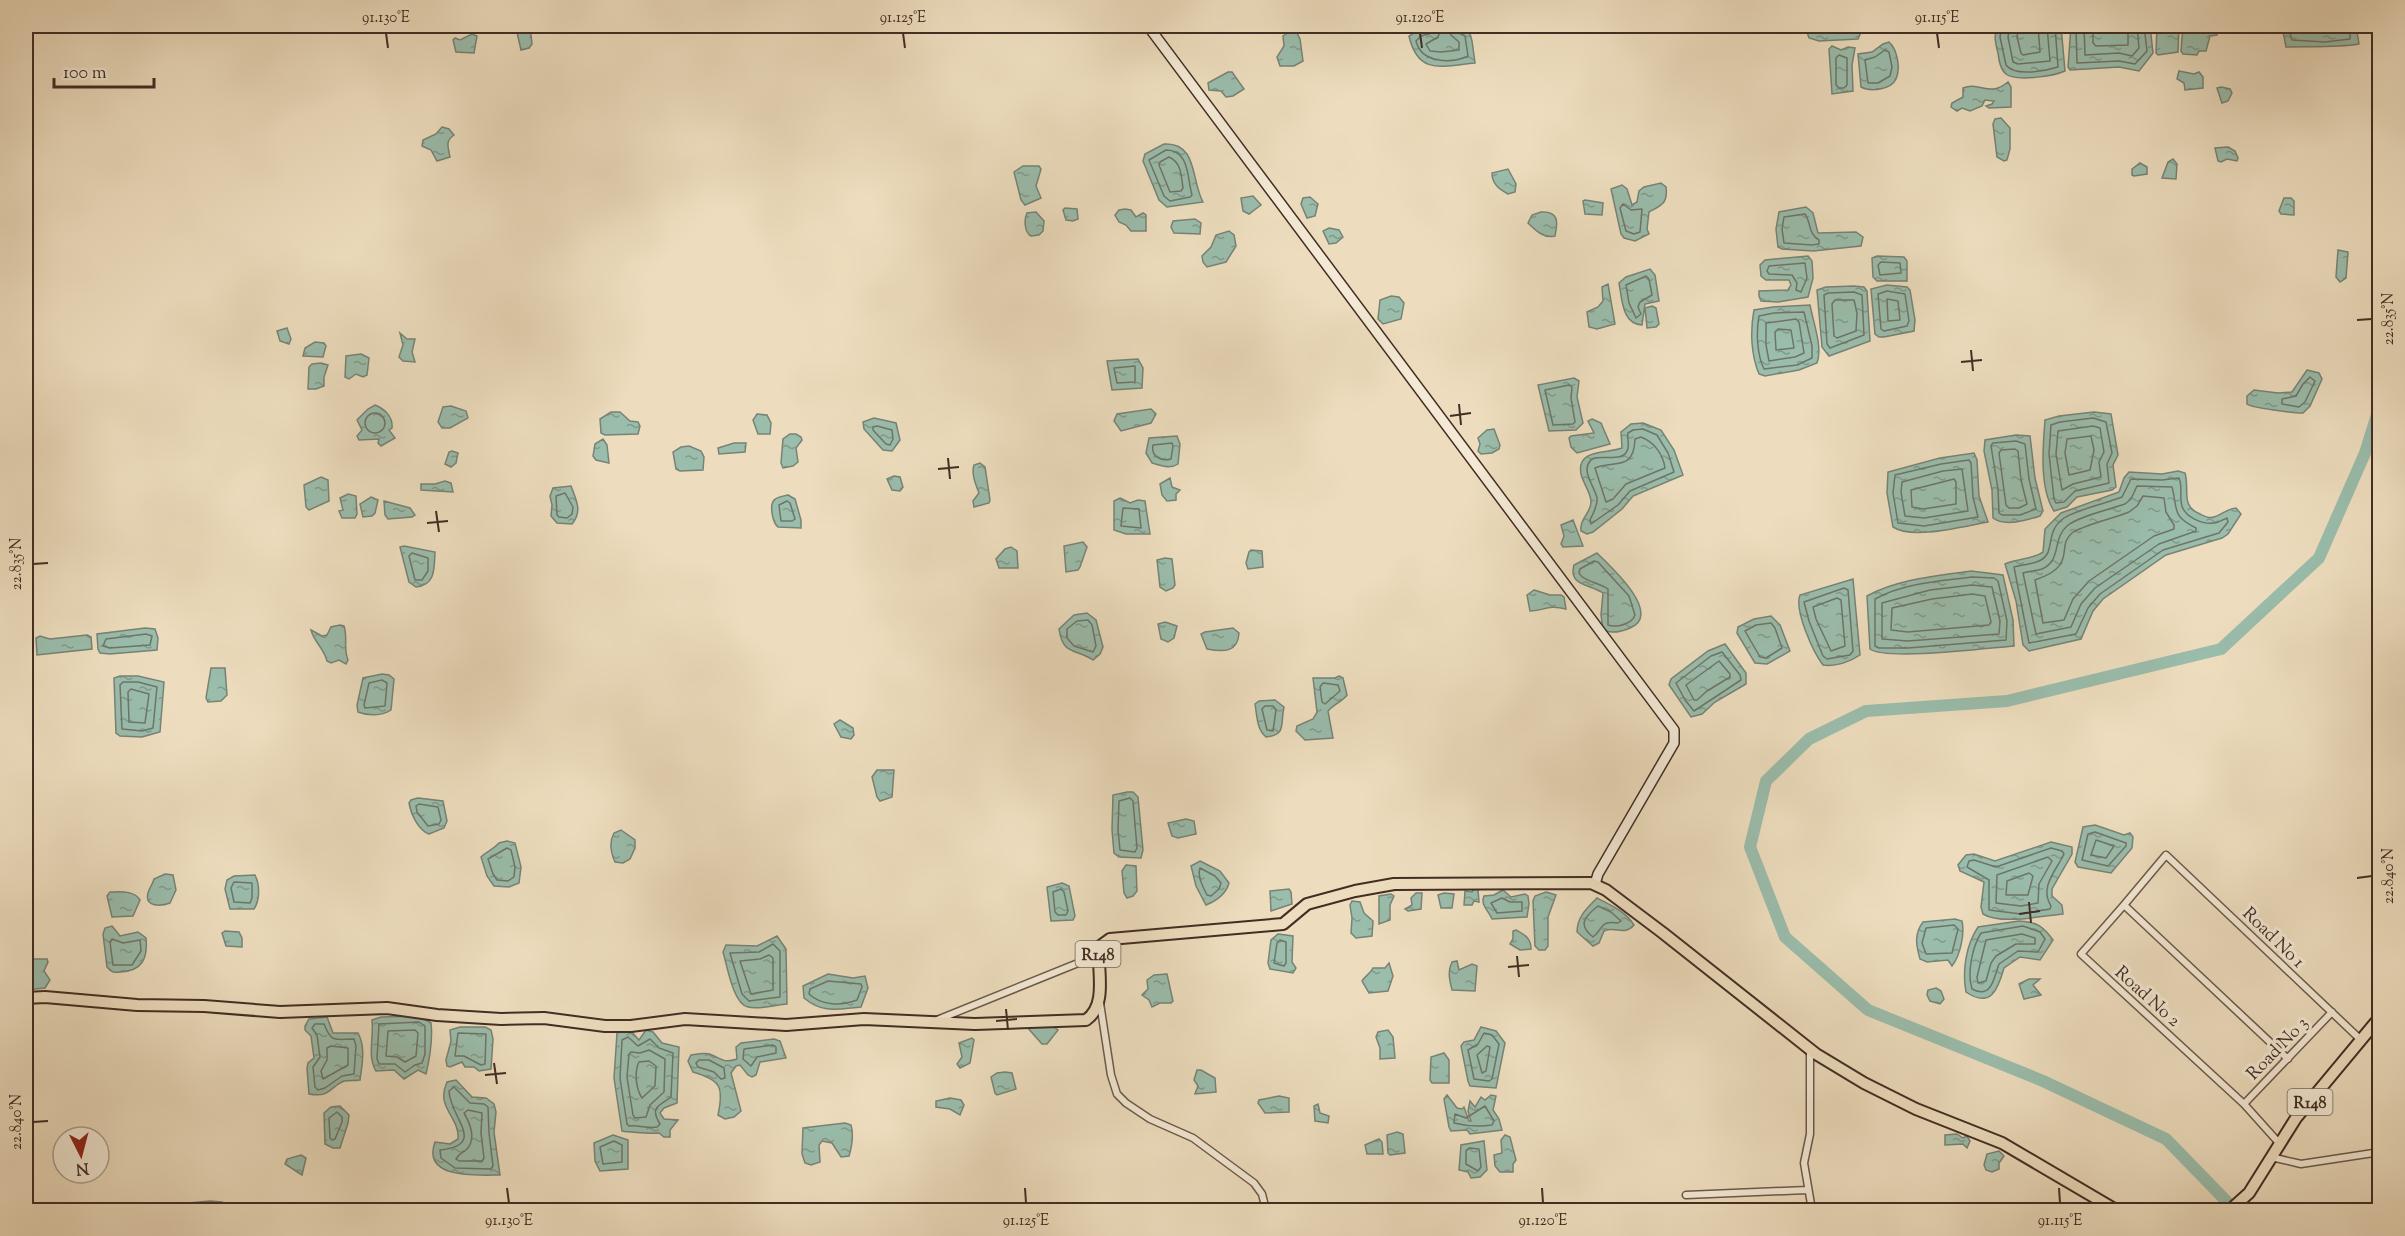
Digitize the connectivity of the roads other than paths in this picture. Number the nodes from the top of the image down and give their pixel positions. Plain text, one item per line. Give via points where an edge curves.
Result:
1 (1148, 26) edge
2 (1595, 884) junction
3 (2124, 905) junction
4 (1098, 955) junction
5 (26, 998) edge
6 (1100, 999) junction
7 (2332, 1012) junction
8 (2379, 1017) edge
9 (933, 1021) junction
10 (2361, 1040) junction
11 (1810, 1049) junction
12 (2288, 1059) junction
13 (2244, 1104) junction
14 (2279, 1143) junction
15 (2379, 1152) edge
16 (2270, 1157) junction
17 (1807, 1190) junction
18 (1686, 1195) dead end
19 (1266, 1210) edge
20 (1812, 1210) edge
21 (2116, 1210) edge
22 (2230, 1210) edge

1 - 2 main road via 1674,730 1674,743
2 - 4 main road, R148 via 1394,884 1307,904 1284,924 1110,939 1099,947
2 - 11 main road
3 - 7 street, Road No 1 via 2166,855
3 - 12 street
3 - 13 street, Road No 2 via 2081,954
4 - 6 main road, R148
4 - 9 street
5 - 9 main road via 280,1012 387,1008 605,1026 685,1019 786,1025 864,1019
6 - 9 main road via 1094,1014 1086,1020 975,1024
6 - 19 street via 1117,1094 1150,1119 1193,1138 1254,1183
7 - 10 street, Road No 1
7 - 12 street, Road No 3
8 - 10 main road, R148
10 - 14 main road, R148
11 - 17 street via 1810,1134 1804,1163
11 - 21 main road via 1916,1109 2002,1143
12 - 13 street, Road No 3
13 - 14 street
14 - 16 main road, R148
15 - 16 street via 2301,1164
16 - 22 main road, R148 via 2249,1193
17 - 18 street
17 - 20 street

